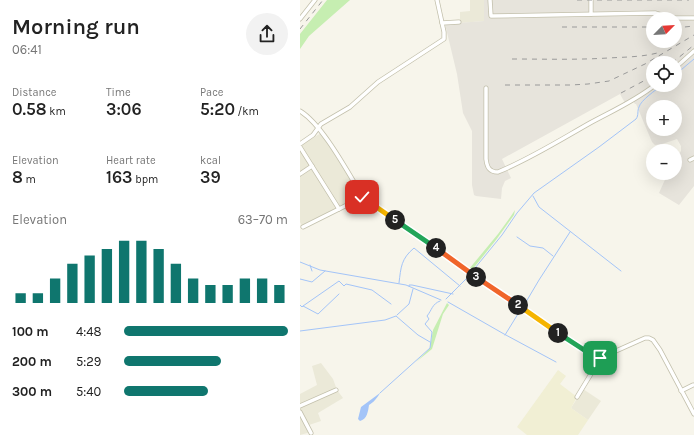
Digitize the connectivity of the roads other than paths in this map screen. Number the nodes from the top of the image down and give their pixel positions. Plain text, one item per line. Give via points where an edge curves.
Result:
1 (315, 0) edge
2 (438, 0) edge
3 (490, 0) edge
4 (591, 0) edge
5 (591, 14) junction
6 (694, 18) edge
7 (300, 19) edge
8 (459, 22) dead end
9 (442, 23) junction
10 (694, 51) edge
11 (682, 62) edge
12 (486, 88) dead end
13 (646, 91) edge
14 (300, 111) edge
15 (318, 128) junction
16 (300, 144) edge
17 (300, 147) edge
18 (312, 166) junction
19 (300, 174) edge
20 (362, 197) junction
21 (339, 209) junction
22 (304, 226) dead end
23 (598, 359) junction
24 (693, 385) dead end
25 (336, 390) dead end
26 (681, 391) junction
27 (577, 396) dead end
28 (300, 406) edge
29 (300, 412) edge
30 (694, 414) edge
31 (310, 433) dead end

1 - 7 street
2 - 9 street
3 - 5 street via 491,16
4 - 5 street
5 - 6 street via 655,13 672,18
8 - 9 street
9 - 15 street via 445,37 442,41 378,82 350,108
10 - 11 street
12 - 13 street via 486,159 487,166 493,172 498,172 537,152 626,105
14 - 15 street
15 - 16 street
15 - 20 street
17 - 18 street
18 - 19 street
18 - 21 street
20 - 21 street
20 - 23 street
21 - 22 street
23 - 26 street via 649,338 660,350
23 - 27 street
24 - 26 street
25 - 28 street
26 - 30 street
29 - 31 street

